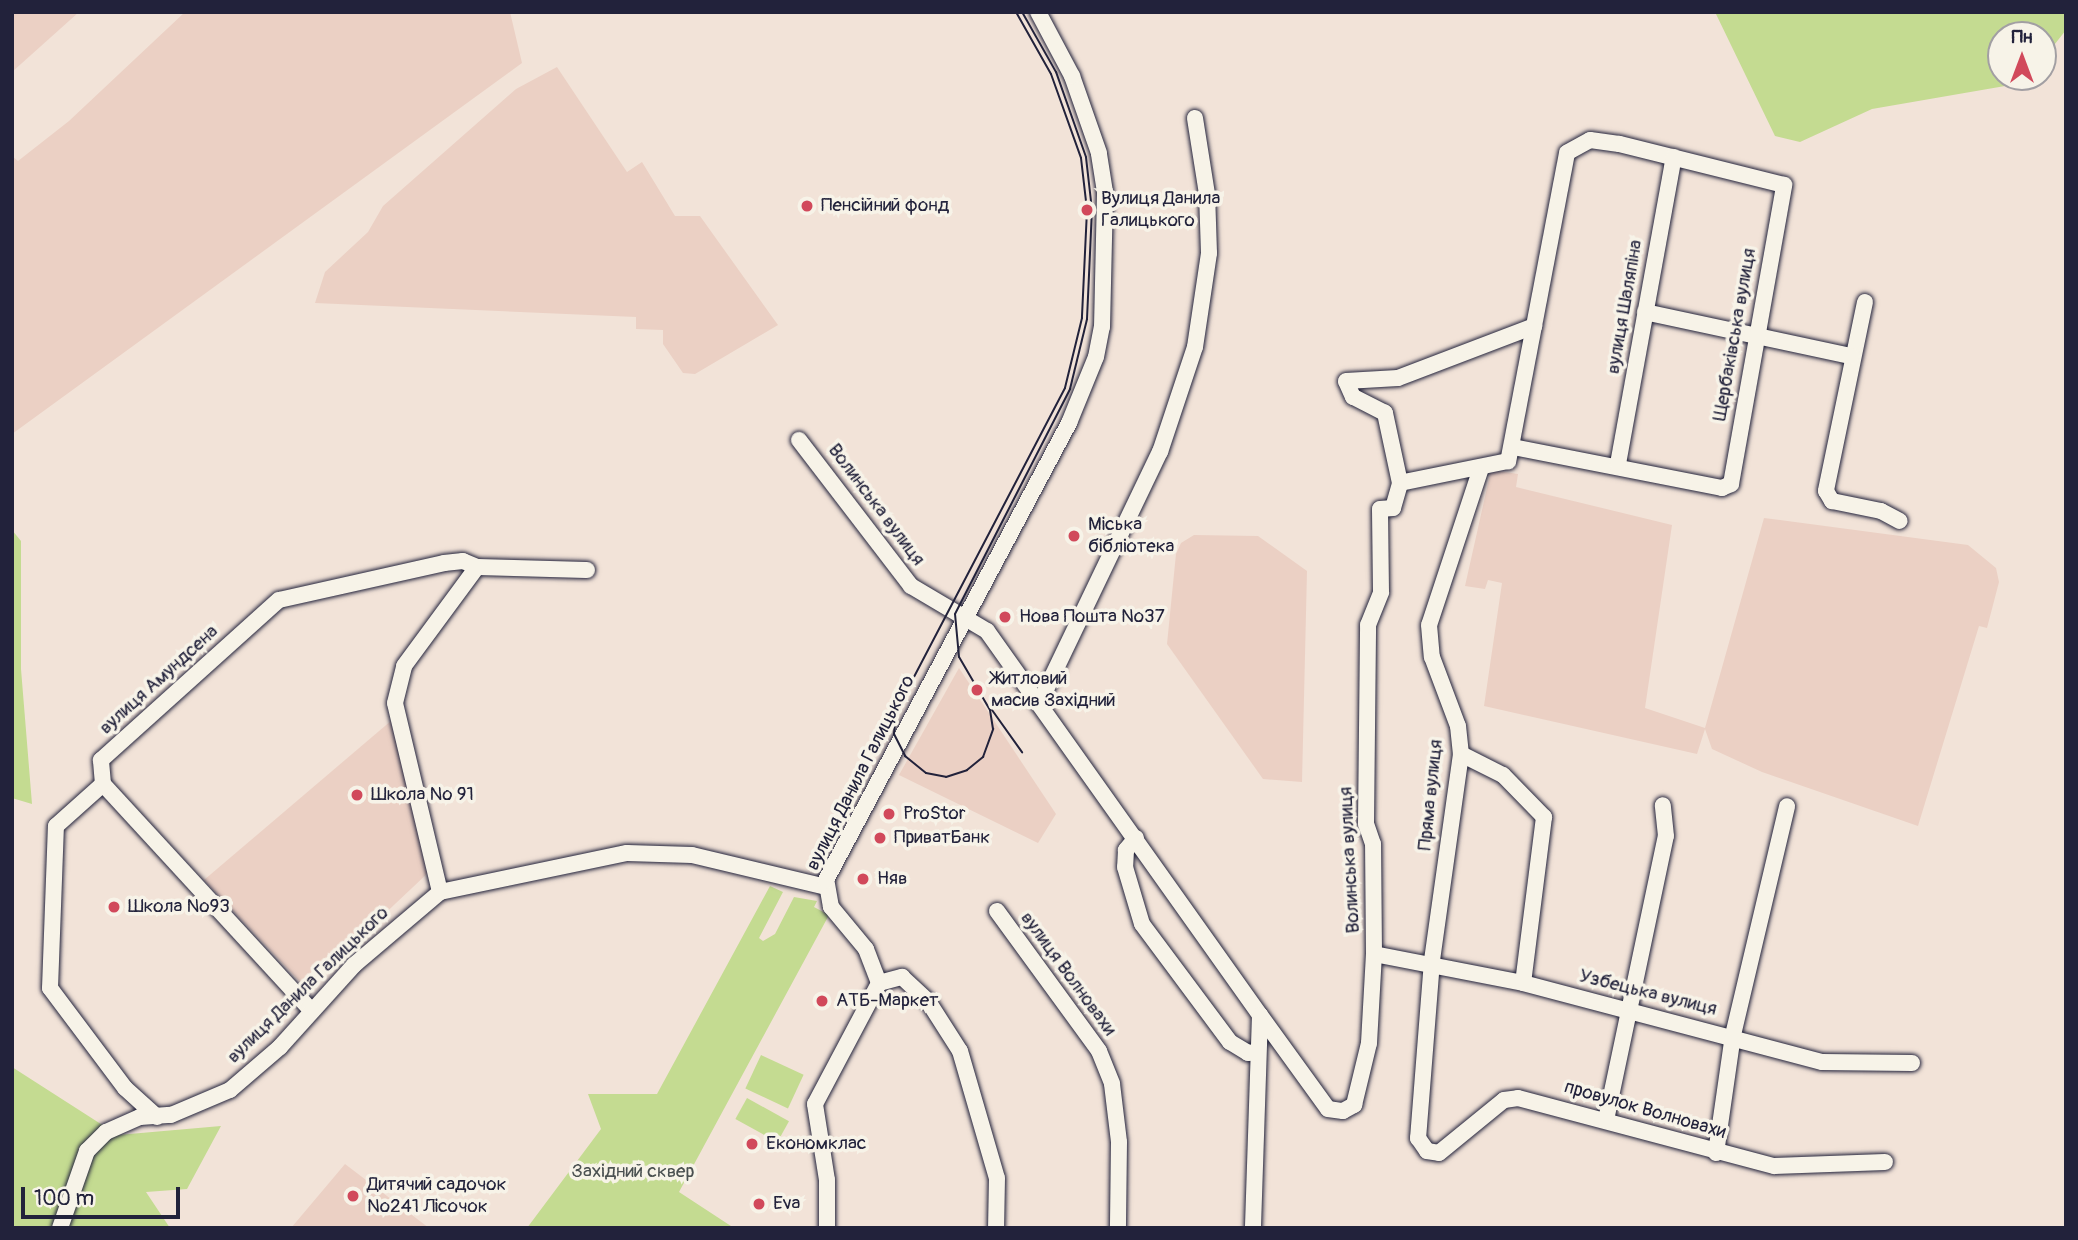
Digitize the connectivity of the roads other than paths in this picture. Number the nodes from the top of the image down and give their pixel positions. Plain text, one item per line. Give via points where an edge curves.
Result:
1 (1038, 12) edge
2 (1195, 118) dead end
3 (1674, 157) junction
4 (1865, 302) dead end
5 (1645, 312) junction
6 (1534, 326) junction
7 (1755, 335) junction
8 (1851, 356) junction
9 (799, 439) dead end
10 (1513, 447) junction
11 (1618, 464) junction
12 (1481, 468) junction
13 (1400, 483) junction
14 (1900, 521) dead end
15 (477, 567) junction
16 (587, 570) dead end
17 (965, 619) junction
18 (1039, 704) junction
19 (1461, 754) junction
20 (103, 784) junction
21 (1664, 804) dead end
22 (1787, 806) dead end
23 (1136, 838) junction
24 (826, 887) junction
25 (440, 892) junction
26 (997, 911) dead end
27 (1374, 954) junction
28 (1432, 961) junction
29 (879, 983) junction
30 (1523, 983) junction
31 (311, 1010) junction
32 (1628, 1013) junction
33 (1260, 1015) junction
34 (1733, 1035) junction
35 (1258, 1052) junction
36 (1912, 1063) dead end
37 (157, 1117) junction
38 (1606, 1120) junction
39 (1418, 1138) joint
40 (1716, 1153) junction
41 (1885, 1162) dead end
42 (60, 1228) edge
43 (827, 1228) edge
44 (996, 1228) edge
45 (1118, 1228) edge
46 (1253, 1228) edge

1 - 17 street, вулиця Данила Галицького via 1072,76 1099,153 1105,192 1102,327 1072,417
2 - 18 street via 1208,194 1209,253 1195,347 1174,420
3 - 5 street, вулиця Шаляпіна
3 - 6 street via 1590,140 1567,153
3 - 7 street, Щербаківська вулиця via 1784,184
4 - 8 street
5 - 7 street
5 - 11 street, вулиця Шаляпіна
6 - 10 street
6 - 13 street via 1398,378 1346,381 1353,397 1385,413
7 - 8 street
7 - 11 street, Щербаківська вулиця via 1731,484 1723,488
8 - 14 street via 1827,482 1832,502 1881,511
9 - 17 street, Волинська вулиця via 911,586
10 - 11 street
10 - 12 street via 1508,461
12 - 13 street
12 - 19 street, Пряма вулиця via 1429,625 1432,657 1458,726
13 - 27 street, Волинська вулиця via 1393,508 1380,509 1381,592 1367,636 1366,824 1373,844
15 - 16 street
15 - 20 street, вулиця Амундсена via 463,561 444,563 279,600 101,760
15 - 25 street via 404,666 394,696
17 - 18 street, Волинська вулиця via 987,631
17 - 24 street, вулиця Данила Галицького
18 - 23 street, Волинська вулиця
19 - 28 street, Пряма вулиця
19 - 30 street via 1503,775 1544,817
20 - 31 street
20 - 37 street via 56,826 50,988 125,1088
21 - 32 street via 1666,836
22 - 34 street
23 - 33 street, Волинська вулиця
23 - 35 street via 1126,850 1125,867 1142,924 1230,1042 1248,1053
24 - 25 street, вулиця Данила Галицького via 701,856 637,853 580,859
24 - 29 street via 831,906 877,968
25 - 31 street, вулиця Данила Галицького via 354,965
26 - 45 street, вулиця Волновахи via 1099,1051 1112,1084 1119,1142
27 - 28 street, Узбецька вулиця
27 - 33 street, Волинська вулиця via 1367,1055 1354,1105 1343,1111 1328,1109
28 - 30 street, Узбецька вулиця
28 - 39 street, Пряма вулиця
29 - 43 street via 815,1104 827,1180
29 - 44 street via 902,977 928,1001 960,1051 997,1178
30 - 32 street, Узбецька вулиця
31 - 37 street, вулиця Данила Галицького via 279,1047 230,1090
32 - 34 street, Узбецька вулиця
32 - 38 street
33 - 35 street
34 - 36 street, Узбецька вулиця via 1822,1062
34 - 40 street
35 - 46 street
37 - 42 street, вулиця Данила Галицького via 140,1117 106,1132 87,1151
38 - 39 street, провулок Волновахи via 1518,1098 1504,1100 1439,1153 1427,1151
38 - 40 street, провулок Волновахи
40 - 41 street, провулок Волновахи via 1774,1167

